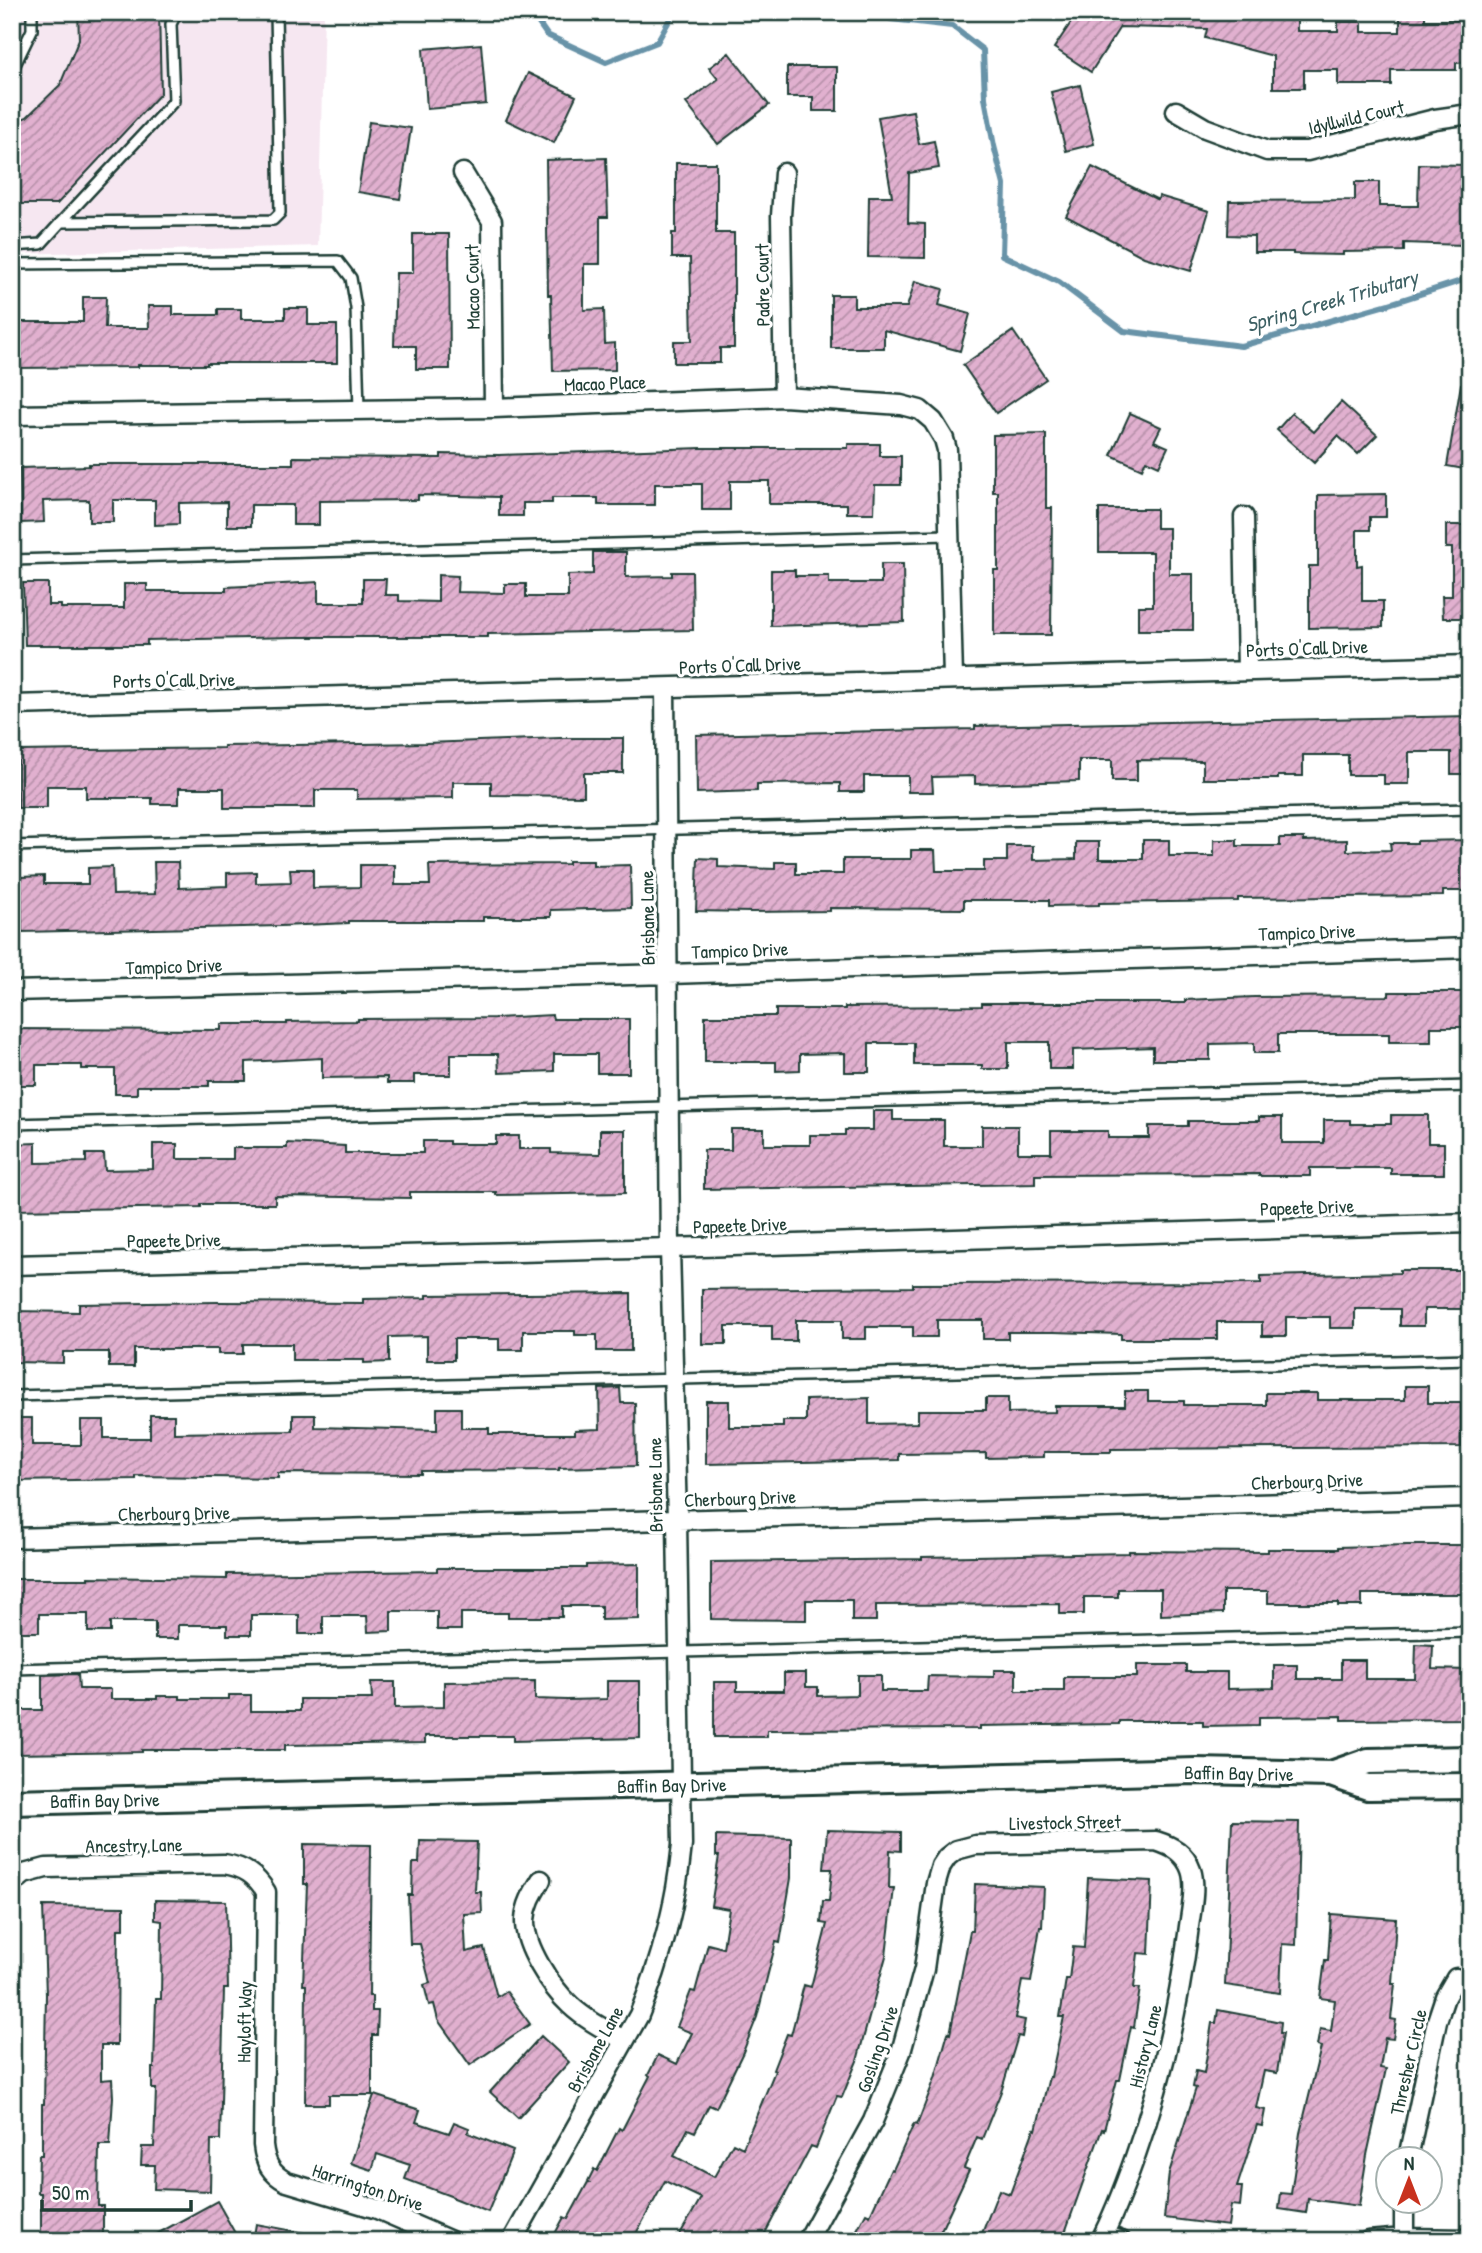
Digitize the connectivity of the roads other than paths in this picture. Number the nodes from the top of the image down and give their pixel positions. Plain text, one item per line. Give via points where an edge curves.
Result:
1 (32, 12) edge
2 (177, 12) edge
3 (276, 12) edge
4 (12, 71) edge
5 (1176, 111) dead end
6 (1470, 114) edge
7 (463, 173) dead end
8 (784, 173) dead end
9 (61, 222) junction
10 (12, 246) edge
11 (12, 264) edge
12 (784, 397) junction
13 (495, 408) junction
14 (359, 410) junction
15 (12, 415) edge
16 (1244, 517) dead end
17 (949, 535) junction
18 (12, 560) edge
19 (1470, 665) edge
20 (1247, 671) junction
21 (953, 678) junction
22 (664, 689) junction
23 (12, 705) edge
24 (1470, 808) edge
25 (667, 829) junction
26 (12, 846) edge
27 (1470, 948) edge
28 (669, 974) junction
29 (12, 991) edge
30 (1470, 1086) edge
31 (670, 1106) junction
32 (12, 1124) edge
33 (1470, 1223) edge
34 (670, 1248) junction
35 (12, 1265) edge
36 (1470, 1359) edge
37 (674, 1379) junction
38 (12, 1395) edge
39 (1470, 1498) edge
40 (677, 1521) junction
41 (12, 1538) edge
42 (1470, 1632) edge
43 (679, 1652) junction
44 (12, 1669) edge
45 (1470, 1759) edge
46 (1331, 1774) junction
47 (681, 1785) junction
48 (1470, 1786) edge
49 (12, 1802) edge
50 (1182, 1854) joint
51 (947, 1857) joint
52 (253, 1874) joint
53 (541, 1880) dead end
54 (14, 1882) edge
55 (1456, 1978) dead end
56 (624, 2040) junction
57 (1411, 2144) edge
58 (272, 2172) joint
59 (1404, 2214) edge
60 (1102, 2237) edge
61 (1404, 2238) junction
62 (1470, 2239) edge
63 (451, 2241) edge
64 (512, 2241) edge
65 (807, 2241) edge
66 (1121, 2241) edge
67 (1368, 2241) edge

1 - 4 lane via 32,30
2 - 9 lane via 171,24 174,101
3 - 9 lane via 280,213 273,220
5 - 6 street, Idyllwild Court via 1205,128 1268,151 1307,151
7 - 13 street, Macao Court via 492,221
8 - 12 street, Padre Court
9 - 10 lane via 41,244
11 - 14 lane via 338,261 351,278 356,308
12 - 13 street, Macao Place
12 - 17 street, Macao Place via 901,405 933,421 947,450
13 - 14 street, Macao Place
14 - 15 street, Macao Place
16 - 20 street
17 - 18 lane
17 - 21 street, Macao Place
19 - 20 street, Ports O'Call Drive
20 - 21 street, Ports O'Call Drive
21 - 22 street, Ports O'Call Drive
22 - 23 street, Ports O'Call Drive
22 - 25 street, Brisbane Lane
24 - 25 lane
25 - 26 lane
25 - 28 street, Brisbane Lane
27 - 28 street, Tampico Drive
28 - 29 street, Tampico Drive
28 - 31 street, Brisbane Lane
30 - 31 lane
31 - 32 lane
31 - 34 street, Brisbane Lane
33 - 34 street, Papeete Drive
34 - 35 street, Papeete Drive
34 - 37 street, Brisbane Lane
36 - 37 lane
37 - 38 lane
37 - 40 street, Brisbane Lane
39 - 40 street, Cherbourg Drive
40 - 41 street, Cherbourg Drive
40 - 43 street, Brisbane Lane
42 - 43 lane
43 - 44 lane
43 - 47 street, Brisbane Lane
45 - 46 street, Baffin Bay Drive via 1368,1761
46 - 47 street, Baffin Bay Drive via 1196,1771
46 - 48 street, Baffin Bay Drive via 1368,1787
47 - 49 street, Baffin Bay Drive
47 - 56 street, Brisbane Lane via 677,1891 667,1937 639,2015
50 - 51 street, Livestock Street via 1156,1841 975,1845
50 - 60 street, History Lane via 1193,1884 1181,1989 1148,2120
51 - 65 street, Gosling Drive via 938,1874 924,1969 901,2052 873,2121
52 - 54 street, Ancestry Lane via 235,1866 210,1864 46,1868
52 - 58 street, Hayloft Way via 266,1892 263,2145
53 - 56 street via 530,1897 525,1921 544,1973 569,2004
55 - 57 street, Thresher Circle via 1437,2021
56 - 64 street, Brisbane Lane
58 - 63 street, Harrington Drive via 287,2182 377,2208
59 - 61 street
60 - 66 street
61 - 62 street
61 - 67 street

